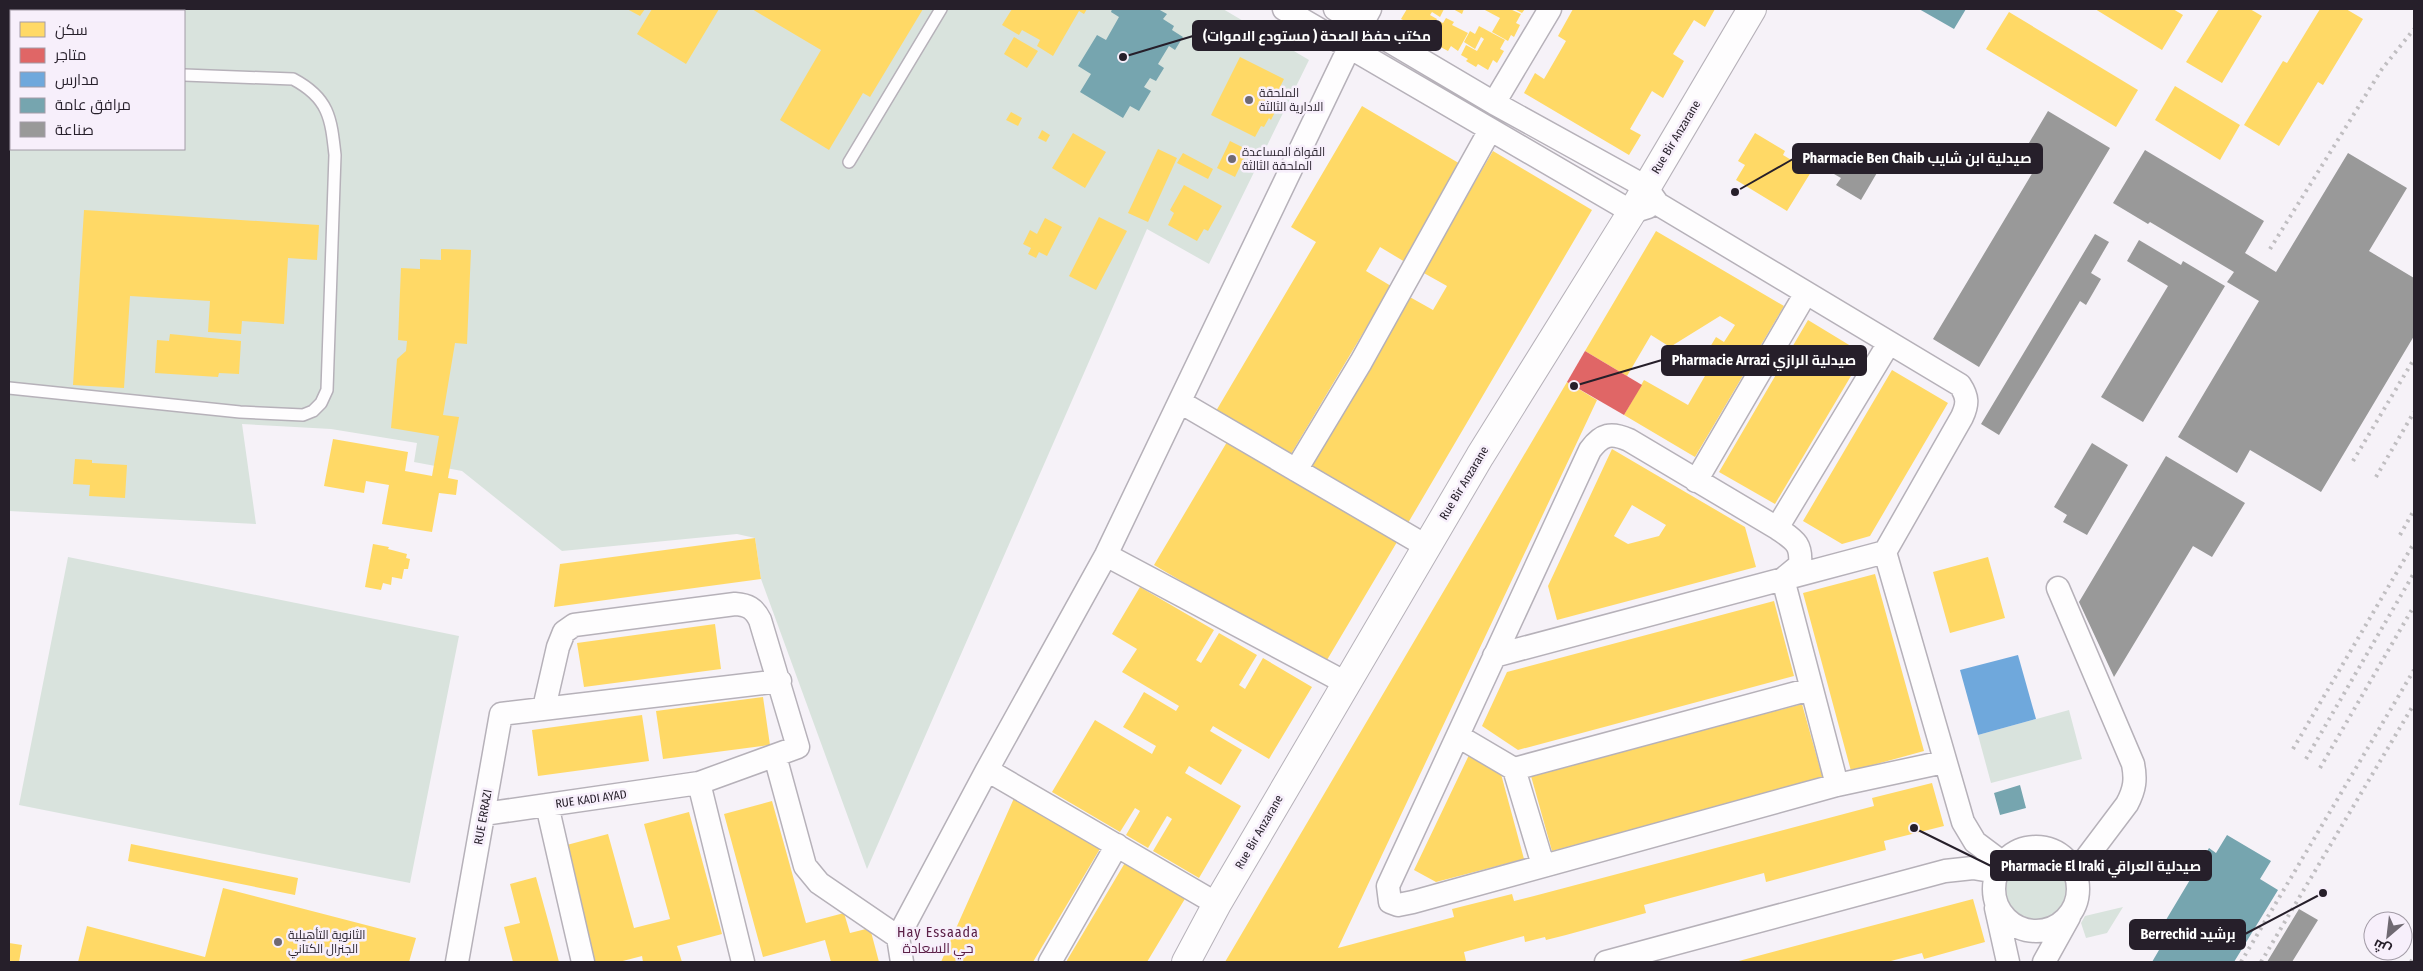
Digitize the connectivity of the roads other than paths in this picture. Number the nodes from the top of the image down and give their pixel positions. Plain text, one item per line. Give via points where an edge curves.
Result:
1 (941, 9) edge
2 (1284, 9) edge
3 (1335, 9) edge
4 (1550, 9) edge
5 (1752, 9) edge
6 (1365, 17) edge
7 (1349, 48) junction
8 (185, 75) edge
9 (1494, 103) junction
10 (1490, 130) junction
11 (849, 162) dead end
12 (1652, 196) junction
13 (1632, 212) junction
14 (1806, 293) junction
15 (1888, 343) junction
16 (9, 388) edge
17 (1180, 402) junction
18 (1296, 470) junction
19 (1696, 481) junction
20 (1777, 528) junction
21 (1426, 546) junction
22 (1885, 552) junction
23 (1106, 555) junction
24 (1783, 580) junction
25 (2058, 588) dead end
26 (1494, 656) junction
27 (780, 681) junction
28 (1346, 683) junction
29 (1811, 689) junction
30 (544, 708) junction
31 (1458, 736) junction
32 (775, 756) junction
33 (1944, 762) junction
34 (1514, 768) junction
35 (987, 770) junction
36 (699, 783) junction
37 (1838, 785) junction
38 (548, 805) junction
39 (484, 814) junction
40 (1117, 845) junction
41 (1543, 865) junction
42 (2000, 867) junction
43 (2074, 873) junction
44 (1995, 902) junction
45 (1217, 904) junction
46 (2072, 912) junction
47 (898, 937) junction
48 (457, 962) edge
49 (582, 962) edge
50 (743, 962) edge
51 (902, 962) edge
52 (1050, 962) edge
53 (1186, 962) edge
54 (1606, 962) edge
55 (2008, 962) edge
56 (2044, 962) edge

1 - 11 lane
2 - 7 street
3 - 6 street
4 - 9 street
5 - 12 street, Rue Bir Anzarane
6 - 7 street
6 - 9 street
7 - 10 street
7 - 17 street
8 - 16 lane via 293,79 308,86 325,105 332,122 336,155 327,390 321,403 308,413 294,415
9 - 12 street
10 - 13 street
10 - 18 street via 1361,362
12 - 13 street, Rue Bir Anzarane
12 - 14 street
13 - 21 street, Rue Bir Anzarane
14 - 15 street
14 - 19 street
15 - 20 street
15 - 22 street via 1960,385 1966,395 1967,406
17 - 18 street
17 - 23 street
18 - 21 street
19 - 20 street
19 - 26 street via 1616,434 1605,435 1598,440 1590,450
20 - 24 street via 1796,541 1801,553 1800,565
21 - 28 street, Rue Bir Anzarane
22 - 24 street
22 - 33 street
23 - 28 street
23 - 35 street
24 - 26 street
24 - 29 street
25 - 43 street via 2136,777 2134,791 2127,804
26 - 31 street
27 - 30 street, RUE ERRAZI
27 - 30 street via 755,610 747,605 734,604 574,626 564,632 558,647
27 - 32 street, RUE KADI AYAD via 798,748
28 - 45 street, Rue Bir Anzarane
29 - 34 street
29 - 37 street
30 - 39 street, RUE ERRAZI via 501,714
31 - 34 street
31 - 41 street via 1388,886 1390,902 1398,905 1413,902
32 - 36 street, RUE KADI AYAD
32 - 47 street via 805,866 819,883
33 - 37 street
33 - 42 street via 1962,822 1975,842
34 - 41 street
35 - 40 street
35 - 47 street
36 - 38 street, RUE KADI AYAD
36 - 50 street
37 - 41 street
38 - 39 street, RUE KADI AYAD
38 - 49 street
39 - 48 street, RUE ERRAZI
40 - 45 street
40 - 52 street
42 - 43 street via 2012,854 2021,850 2043,848 2061,856
42 - 44 street via 1993,886
42 - 54 street via 1945,871
43 - 46 street via 2078,893
44 - 46 street via 2005,919 2032,932 2058,926
44 - 55 street
45 - 53 street, Rue Bir Anzarane
46 - 56 street
47 - 51 street

